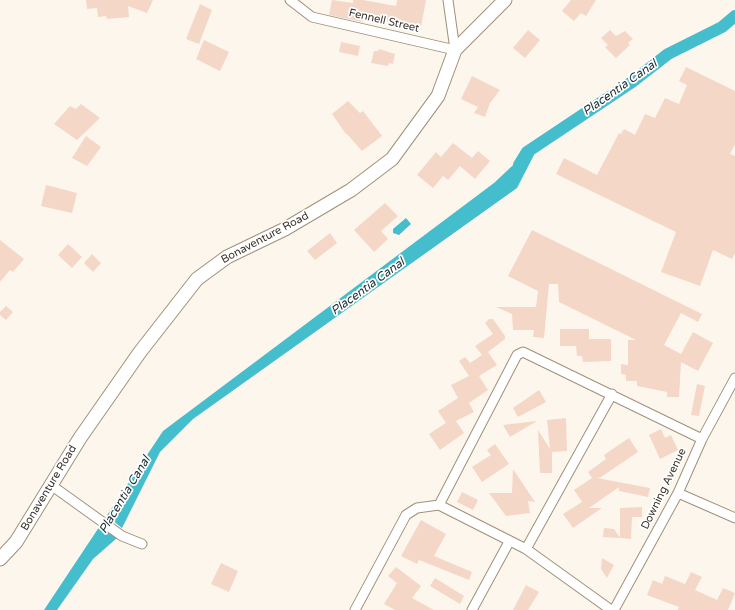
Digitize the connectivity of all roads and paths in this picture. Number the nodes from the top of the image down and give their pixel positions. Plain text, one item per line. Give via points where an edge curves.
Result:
1 (290, 0) edge
2 (448, 0) edge
3 (505, 0) edge
4 (455, 50) junction
5 (735, 378) edge
6 (612, 394) junction
7 (702, 439) junction
8 (51, 485) junction
9 (678, 493) junction
10 (439, 505) junction
11 (735, 518) edge
12 (509, 542) junction
13 (142, 544) dead end
14 (526, 549) junction
15 (0, 559) edge
16 (355, 610) edge
17 (472, 610) edge
18 (611, 610) edge
19 (614, 610) edge

1 - 4 street, Fennell Street via 312,17
2 - 4 street, Bonaventure Road
3 - 4 street
4 - 8 street, Bonaventure Road via 438,96 392,159 351,190 285,229 227,256 198,280 140,352 80,438
5 - 7 street, Downing Avenue
6 - 7 street
6 - 10 street via 530,353 523,352 517,355
6 - 14 street
7 - 9 street, Downing Avenue
8 - 13 street via 122,536
8 - 15 street, Bonaventure Road via 16,542
9 - 11 street
9 - 19 street, Downing Avenue
10 - 12 street
10 - 16 street via 416,508 406,515
12 - 14 street
12 - 17 street
14 - 18 street

